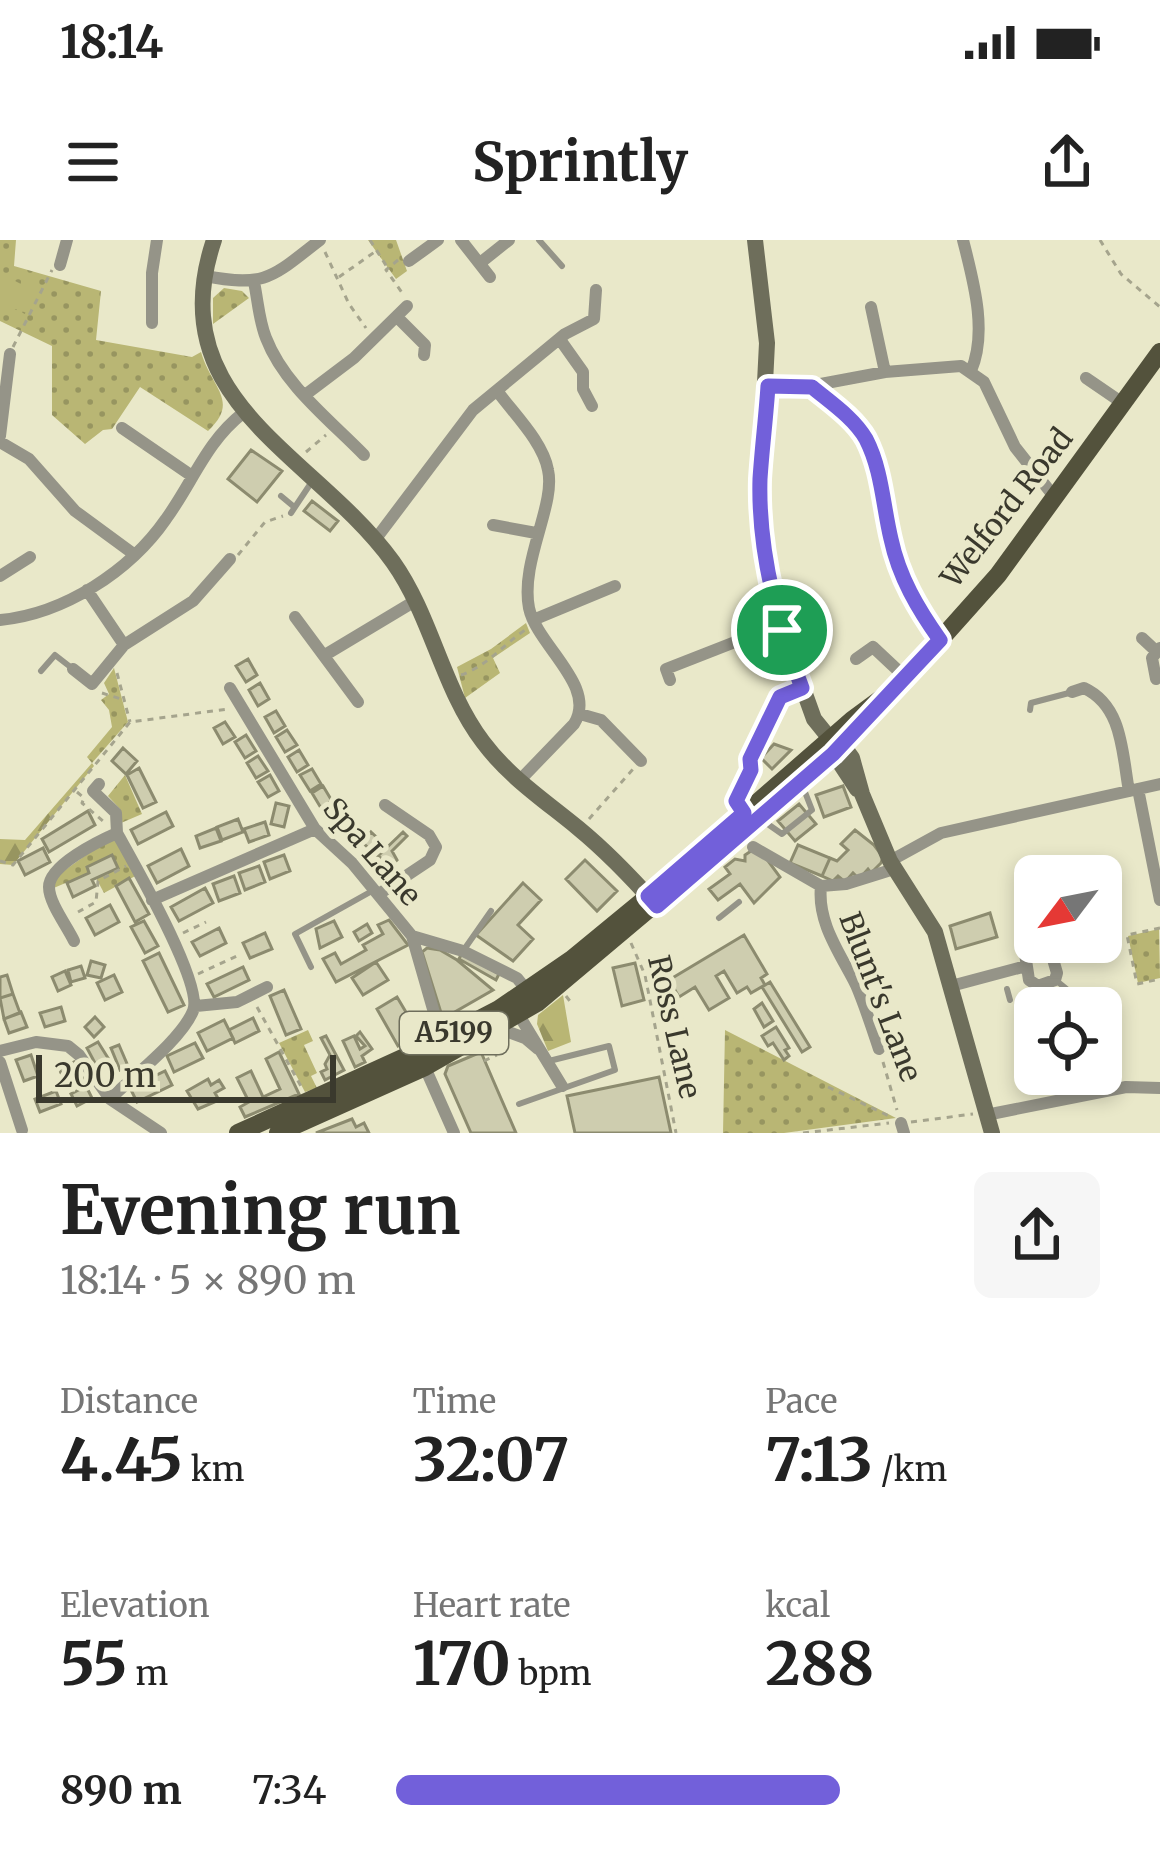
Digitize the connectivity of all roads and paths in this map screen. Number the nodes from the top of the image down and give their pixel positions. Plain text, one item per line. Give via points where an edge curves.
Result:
1 (67, 240) edge
2 (157, 240) edge
3 (214, 240) edge
4 (370, 240) edge
5 (438, 240) edge
6 (461, 240) edge
7 (539, 240) edge
8 (755, 240) edge
9 (963, 240) edge
10 (1100, 240) edge
11 (319, 241) edge
12 (515, 243) edge
13 (376, 251) junction
14 (411, 254) joint
15 (480, 263) junction
16 (60, 265) joint
17 (562, 266) dead end
18 (388, 269) junction
19 (205, 276) junction
20 (490, 277) dead end
21 (338, 278) junction
22 (254, 282) junction
23 (596, 290) dead end
24 (871, 307) dead end
25 (1160, 307) edge
26 (402, 311) junction
27 (152, 323) dead end
28 (374, 339) junction
29 (561, 341) junction
30 (428, 348) dead end
31 (1160, 352) edge
32 (10, 354) joint
33 (971, 371) junction
34 (885, 372) junction
35 (1086, 378) dead end
36 (768, 386) junction
37 (812, 387) junction
38 (497, 392) junction
39 (305, 395) junction
40 (1124, 404) junction
41 (592, 406) dead end
42 (244, 413) junction
43 (336, 426) junction
44 (122, 428) dead end
45 (366, 435) dead end
46 (0, 439) edge
47 (296, 461) junction
48 (192, 476) junction
49 (315, 478) junction
50 (281, 496) dead end
51 (1056, 499) junction
52 (292, 509) junction
53 (493, 525) dead end
54 (536, 533) junction
55 (375, 540) junction
56 (134, 555) junction
57 (30, 557) dead end
58 (230, 559) joint
59 (0, 576) edge
60 (615, 586) dead end
61 (87, 590) junction
62 (415, 601) junction
63 (295, 617) dead end
64 (0, 620) edge
65 (533, 620) junction
66 (782, 630) junction
67 (1142, 638) dead end
68 (940, 640) junction
69 (124, 645) junction
70 (1158, 650) edge
71 (325, 655) junction
72 (856, 658) dead end
73 (113, 660) junction
74 (73, 669) joint
75 (41, 671) dead end
76 (904, 677) junction
77 (1156, 679) dead end
78 (448, 680) junction
79 (670, 680) dead end
80 (1080, 685) joint
81 (96, 688) junction
82 (230, 688) dead end
83 (802, 688) junction
84 (886, 699) junction
85 (124, 700) junction
86 (358, 701) dead end
87 (241, 707) junction
88 (1030, 710) dead end
89 (580, 714) junction
90 (130, 722) junction
91 (841, 743) junction
92 (641, 761) joint
93 (800, 775) junction
94 (519, 782) junction
95 (99, 784) dead end
96 (1160, 784) edge
97 (1134, 790) junction
98 (76, 791) junction
99 (385, 805) dead end
100 (751, 813) junction
101 (316, 829) junction
102 (117, 830) junction
103 (580, 830) junction
104 (753, 848) dead end
105 (0, 861) edge
106 (132, 862) junction
107 (892, 865) junction
108 (821, 886) junction
109 (377, 891) junction
110 (152, 900) junction
111 (1160, 900) edge
112 (652, 901) junction
113 (739, 902) dead end
114 (491, 911) dead end
115 (78, 912) dead end
116 (718, 918) dead end
117 (206, 922) dead end
118 (1160, 928) edge
119 (623, 934) junction
120 (412, 936) junction
121 (69, 938) dead end
122 (171, 939) junction
123 (463, 951) junction
124 (237, 956) dead end
125 (1026, 963) edge
126 (1054, 963) edge
127 (1026, 966) junction
128 (311, 967) dead end
129 (1002, 972) junction
130 (190, 978) junction
131 (1160, 979) edge
132 (1054, 980) junction
133 (951, 986) junction
134 (267, 987) dead end
135 (1064, 987) edge
136 (563, 989) dead end
137 (1009, 994) dead end
138 (251, 995) junction
139 (528, 1002) junction
140 (573, 1005) dead end
141 (196, 1006) junction
142 (498, 1019) junction
143 (448, 1045) junction
144 (880, 1049) joint
145 (0, 1051) edge
146 (483, 1052) dead end
147 (497, 1055) dead end
148 (422, 1059) junction
149 (550, 1061) junction
150 (0, 1062) edge
151 (559, 1087) junction
152 (828, 1088) dead end
153 (1160, 1088) edge
154 (110, 1099) junction
155 (309, 1101) junction
156 (518, 1104) dead end
157 (989, 1124) edge
158 (902, 1128) edge
159 (22, 1130) dead end
160 (160, 1133) edge
161 (238, 1133) edge
162 (278, 1133) edge
163 (454, 1133) edge
164 (676, 1133) edge

1 - 16 street
2 - 27 street
3 - 19 street
4 - 13 path
5 - 14 street
6 - 15 street
7 - 17 lane
8 - 36 street
9 - 33 street via 977,296
10 - 25 path via 1121,274
11 - 21 path
11 - 22 street
12 - 15 street
13 - 18 path
13 - 21 path
14 - 18 path
15 - 20 street
16 - 32 path
18 - 26 path
19 - 22 street
19 - 42 street via 207,343
21 - 28 path
22 - 39 street via 264,334
23 - 29 street via 599,323
24 - 34 street
26 - 28 street
26 - 30 street
28 - 39 street
29 - 38 street
29 - 41 street via 583,373
31 - 40 main road, Welford Road
32 - 46 street
33 - 34 street
33 - 51 street
34 - 37 street
35 - 40 street
36 - 37 street
36 - 66 street via 762,528
37 - 68 street via 864,436 903,575
38 - 54 street via 549,471
38 - 55 street via 472,410
39 - 43 street
40 - 51 main road, Welford Road
42 - 47 street
42 - 48 street via 215,438
43 - 45 street via 360,450
43 - 47 path
44 - 48 street
46 - 56 street
47 - 49 street
48 - 56 street
49 - 52 lane
49 - 55 street
50 - 52 lane
51 - 68 main road, Welford Road
52 - 58 path via 266,522
53 - 54 street
54 - 65 street
55 - 62 street
56 - 61 street
57 - 59 street
58 - 69 street via 193,601
60 - 65 street
61 - 64 street
61 - 69 street
62 - 71 street
62 - 78 street
63 - 71 street
65 - 78 path via 485,666
65 - 89 street via 575,685
66 - 79 street via 666,669
66 - 83 street
67 - 70 street
68 - 76 main road, Welford Road
69 - 73 street
70 - 77 street
71 - 86 street
72 - 76 street via 873,647
73 - 81 street
73 - 85 path
74 - 75 lane via 55,655
74 - 81 street
76 - 84 main road, Welford Road
78 - 94 street via 479,737
80 - 88 lane
80 - 97 street via 1107,703
81 - 85 path
82 - 87 street, Spa Lane
83 - 91 street via 814,718
83 - 100 path via 780,697 750,759 736,801
84 - 91 main road, Welford Road
84 - 91 path via 882,717
85 - 90 path
87 - 90 path
87 - 101 street, Spa Lane
89 - 92 street via 601,720
89 - 94 street
90 - 98 path
91 - 93 main road
91 - 93 main road
91 - 107 street
92 - 103 path
93 - 100 main road
93 - 100 lane via 812,810 782,834
94 - 103 street
95 - 102 street via 93,791 116,814
96 - 97 street
97 - 107 street via 941,833
97 - 111 street
98 - 102 path
98 - 105 path via 14,865
99 - 109 street via 436,847 430,860
100 - 112 main road, A5199
101 - 109 street, Spa Lane
101 - 110 street
102 - 106 street
102 - 121 street via 51,880
103 - 112 street
104 - 108 street
106 - 110 street
106 - 115 path via 98,881 96,902
107 - 108 street
107 - 133 street via 935,932
108 - 144 street, Blunt's Lane via 825,925
109 - 120 street, Spa Lane
109 - 128 lane via 295,934
110 - 122 street
112 - 119 main road, A5199
112 - 139 main road, A5199
113 - 116 lane
114 - 123 lane
117 - 122 path
118 - 131 path via 1126,935 1137,984
119 - 139 main road, A5199
119 - 164 path, Ross Lane via 645,976
120 - 123 street, Spa Lane
120 - 143 street
122 - 130 street
123 - 139 street, Spa Lane via 517,978
124 - 130 path
125 - 127 street
126 - 132 street
127 - 129 street
127 - 132 street via 1034,985
129 - 133 street
129 - 137 street
130 - 141 street
132 - 135 lane
133 - 157 street
134 - 138 street
136 - 140 path
138 - 141 street
138 - 155 path
139 - 142 main road, A5199
139 - 149 street
141 - 154 street
142 - 143 main road, A5199
142 - 151 street via 539,1051
143 - 148 main road, A5199
144 - 158 path, Blunt's Lane
145 - 154 street via 36,1042 68,1046
146 - 147 path via 485,1060
148 - 155 main road, A5199
148 - 162 main road, A5199
148 - 163 street
149 - 151 street
149 - 151 lane via 609,1046 615,1070
150 - 159 street
151 - 156 lane
152 - 158 path
153 - 157 street via 1126,1087
154 - 160 street
155 - 161 main road, A5199

